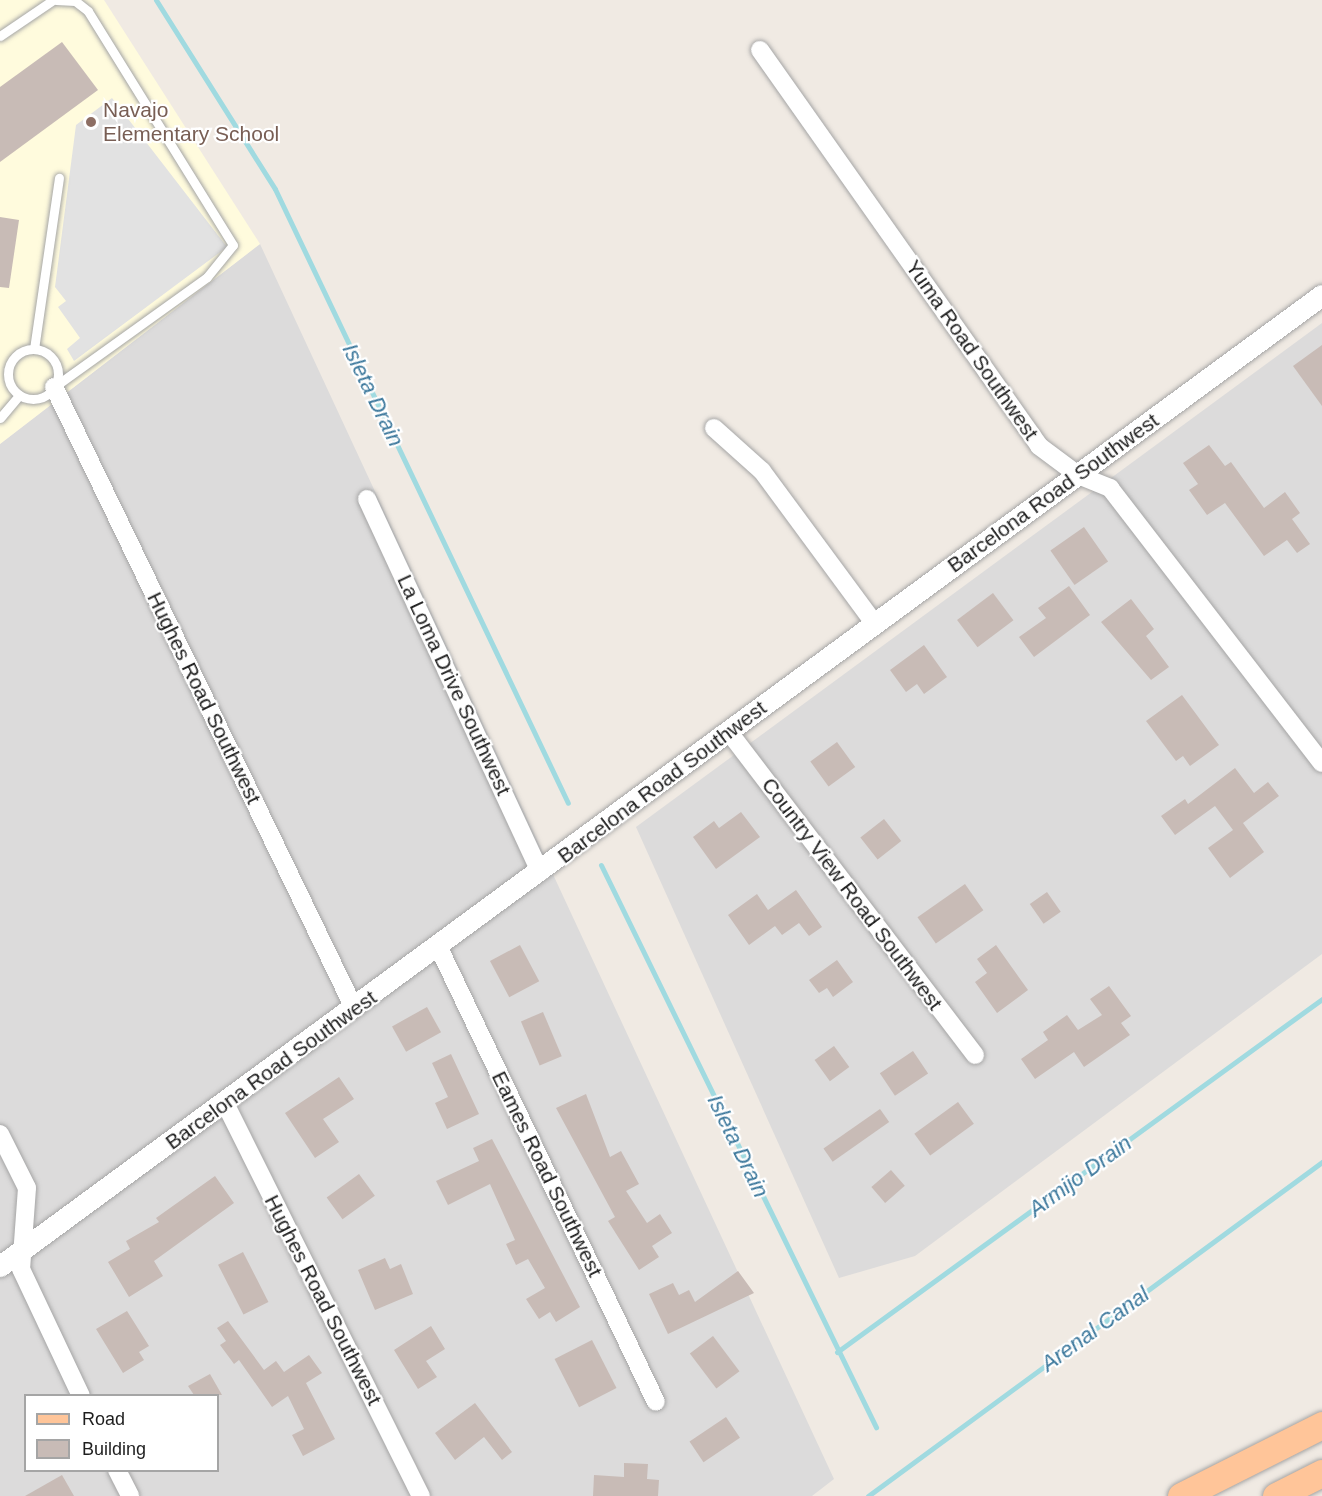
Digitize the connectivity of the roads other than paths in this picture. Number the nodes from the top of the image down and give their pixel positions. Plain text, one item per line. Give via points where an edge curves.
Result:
1 (54, 0) edge
2 (0, 36) edge
3 (760, 50) dead end
4 (59, 178) dead end
5 (1322, 295) edge
6 (34, 349) junction
7 (54, 387) junction
8 (19, 395) junction
9 (0, 418) edge
10 (714, 428) dead end
11 (1078, 475) junction
12 (367, 499) dead end
13 (875, 624) junction
14 (729, 732) junction
15 (1322, 763) edge
16 (540, 872) junction
17 (438, 946) junction
18 (354, 1008) junction
19 (975, 1055) dead end
20 (226, 1105) junction
21 (0, 1134) edge
22 (22, 1250) junction
23 (0, 1266) edge
24 (81, 1394) edge
25 (656, 1402) dead end
26 (1322, 1425) edge
27 (118, 1472) edge
28 (1322, 1473) edge
29 (130, 1496) edge
30 (421, 1496) edge
31 (1181, 1496) edge
32 (1275, 1496) edge

1 - 2 lane
1 - 7 lane via 75,1 88,11 233,245 207,277
3 - 11 street, Yuma Road Southwest via 1039,446
4 - 6 lane
5 - 11 street, Barcelona Road Southwest
6 - 7 lane via 55,362
6 - 8 lane via 18,354 9,367 9,383
7 - 8 lane via 42,397
7 - 18 street, Hughes Road Southwest
8 - 9 lane
10 - 13 street via 762,471
11 - 13 street, Barcelona Road Southwest
11 - 15 street, Yuma Road Southwest via 1110,488
12 - 16 street, La Loma Drive Southwest
13 - 14 street, Barcelona Road Southwest
14 - 16 street, Barcelona Road Southwest
14 - 19 street, Country View Road Southwest
16 - 17 street, Barcelona Road Southwest
17 - 18 street, Barcelona Road Southwest
17 - 25 street, Eames Road Southwest
18 - 20 street, Barcelona Road Southwest
20 - 22 street, Barcelona Road Southwest
20 - 30 street, Hughes Road Southwest
21 - 22 street via 27,1188
22 - 23 street, Barcelona Road Southwest
22 - 24 street via 21,1269
26 - 31 main road
27 - 29 street
28 - 32 main road

